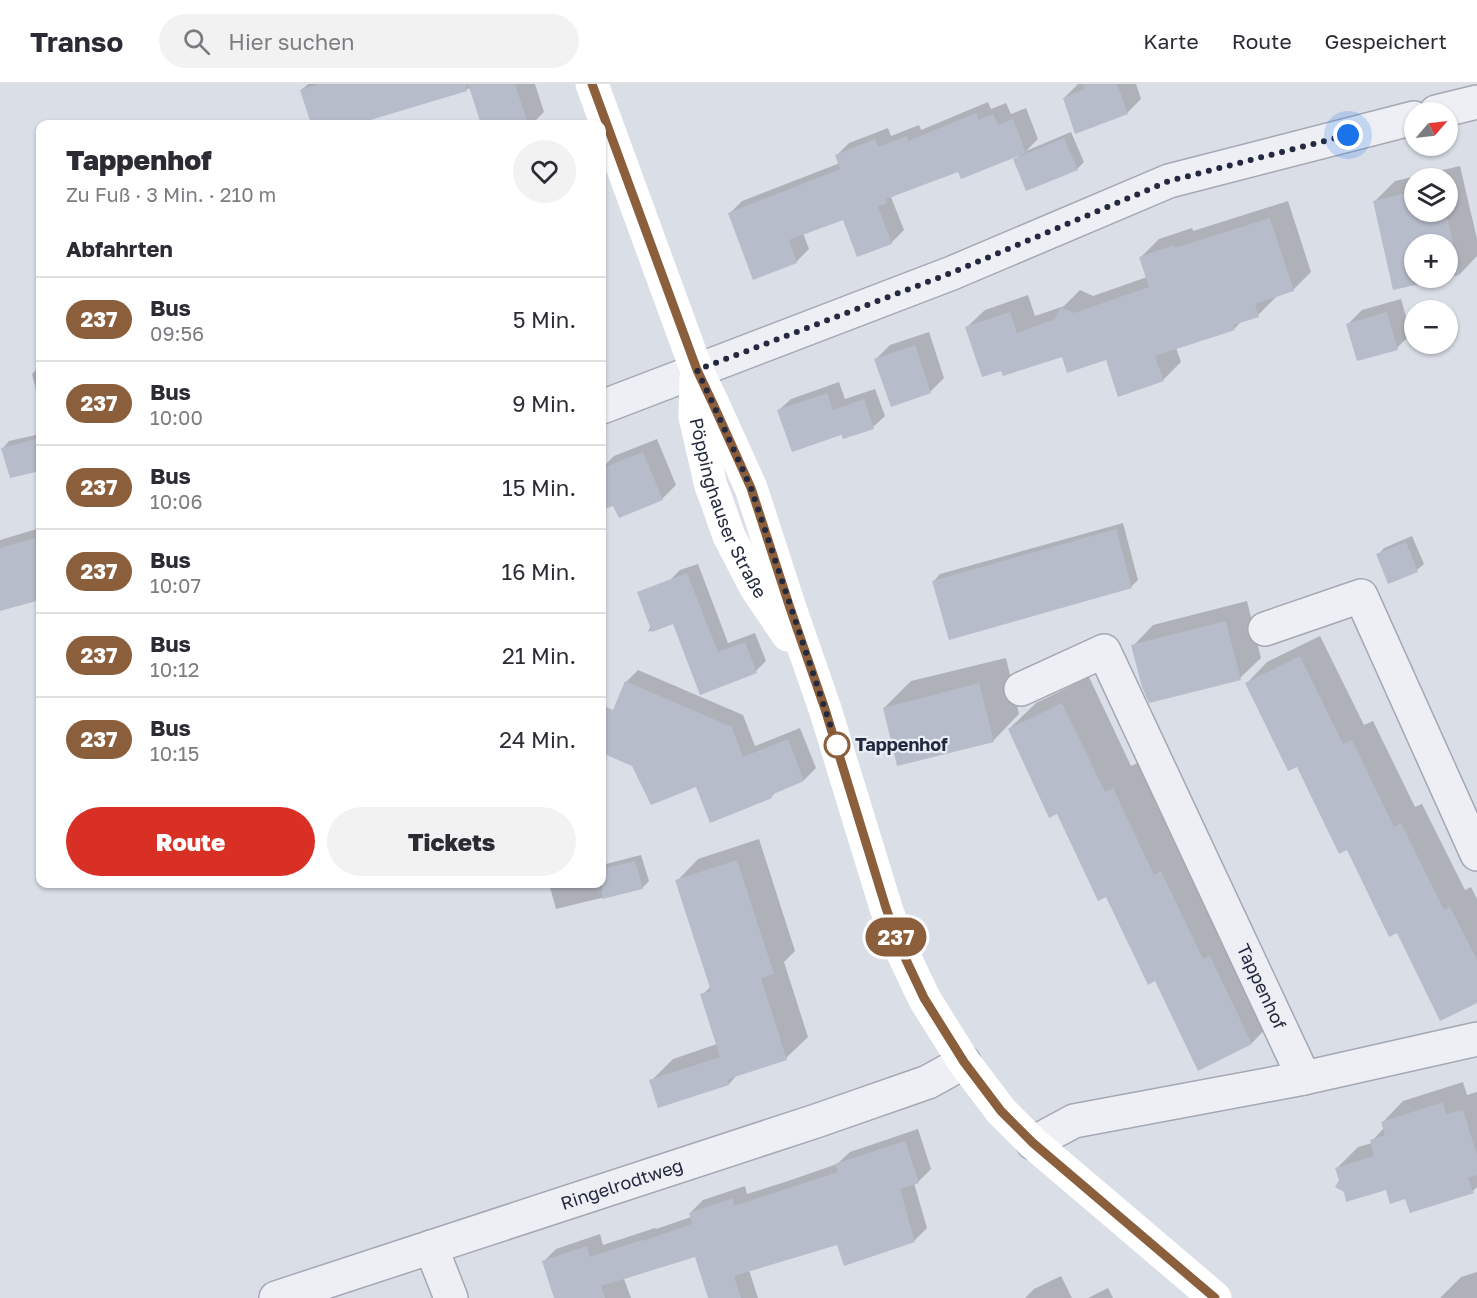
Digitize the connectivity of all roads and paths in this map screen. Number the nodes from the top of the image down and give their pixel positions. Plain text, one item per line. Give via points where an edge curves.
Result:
1 (592, 84) edge
2 (1477, 102) edge
3 (1458, 107) edge
4 (605, 120) edge
5 (1404, 121) edge
6 (606, 122) edge
7 (697, 370) junction
8 (606, 405) edge
9 (1265, 629) dead end
10 (1021, 689) dead end
11 (1477, 854) edge
12 (1477, 1038) edge
13 (964, 1062) junction
14 (1304, 1077) junction
15 (1033, 1143) junction
16 (431, 1247) junction
17 (277, 1298) edge
18 (451, 1298) edge
19 (1215, 1298) edge

1 - 4 main road, Pöppinghauser Straße
2 - 3 street
5 - 7 street via 1169,181 951,273
6 - 7 main road, Pöppinghauser Straße
7 - 8 street
7 - 13 main road, Pöppinghauser Straße via 751,488 900,947 924,998
9 - 11 street via 1361,596
10 - 14 street, Tappenhof via 1104,651
12 - 14 street
13 - 15 main road, Pöppinghauser Straße via 1001,1111
13 - 16 street, Ringelrodtweg via 928,1082
14 - 15 street via 1074,1121
15 - 19 main road, Pöppinghauser Straße
16 - 17 street, Ringelrodtweg
16 - 18 street

